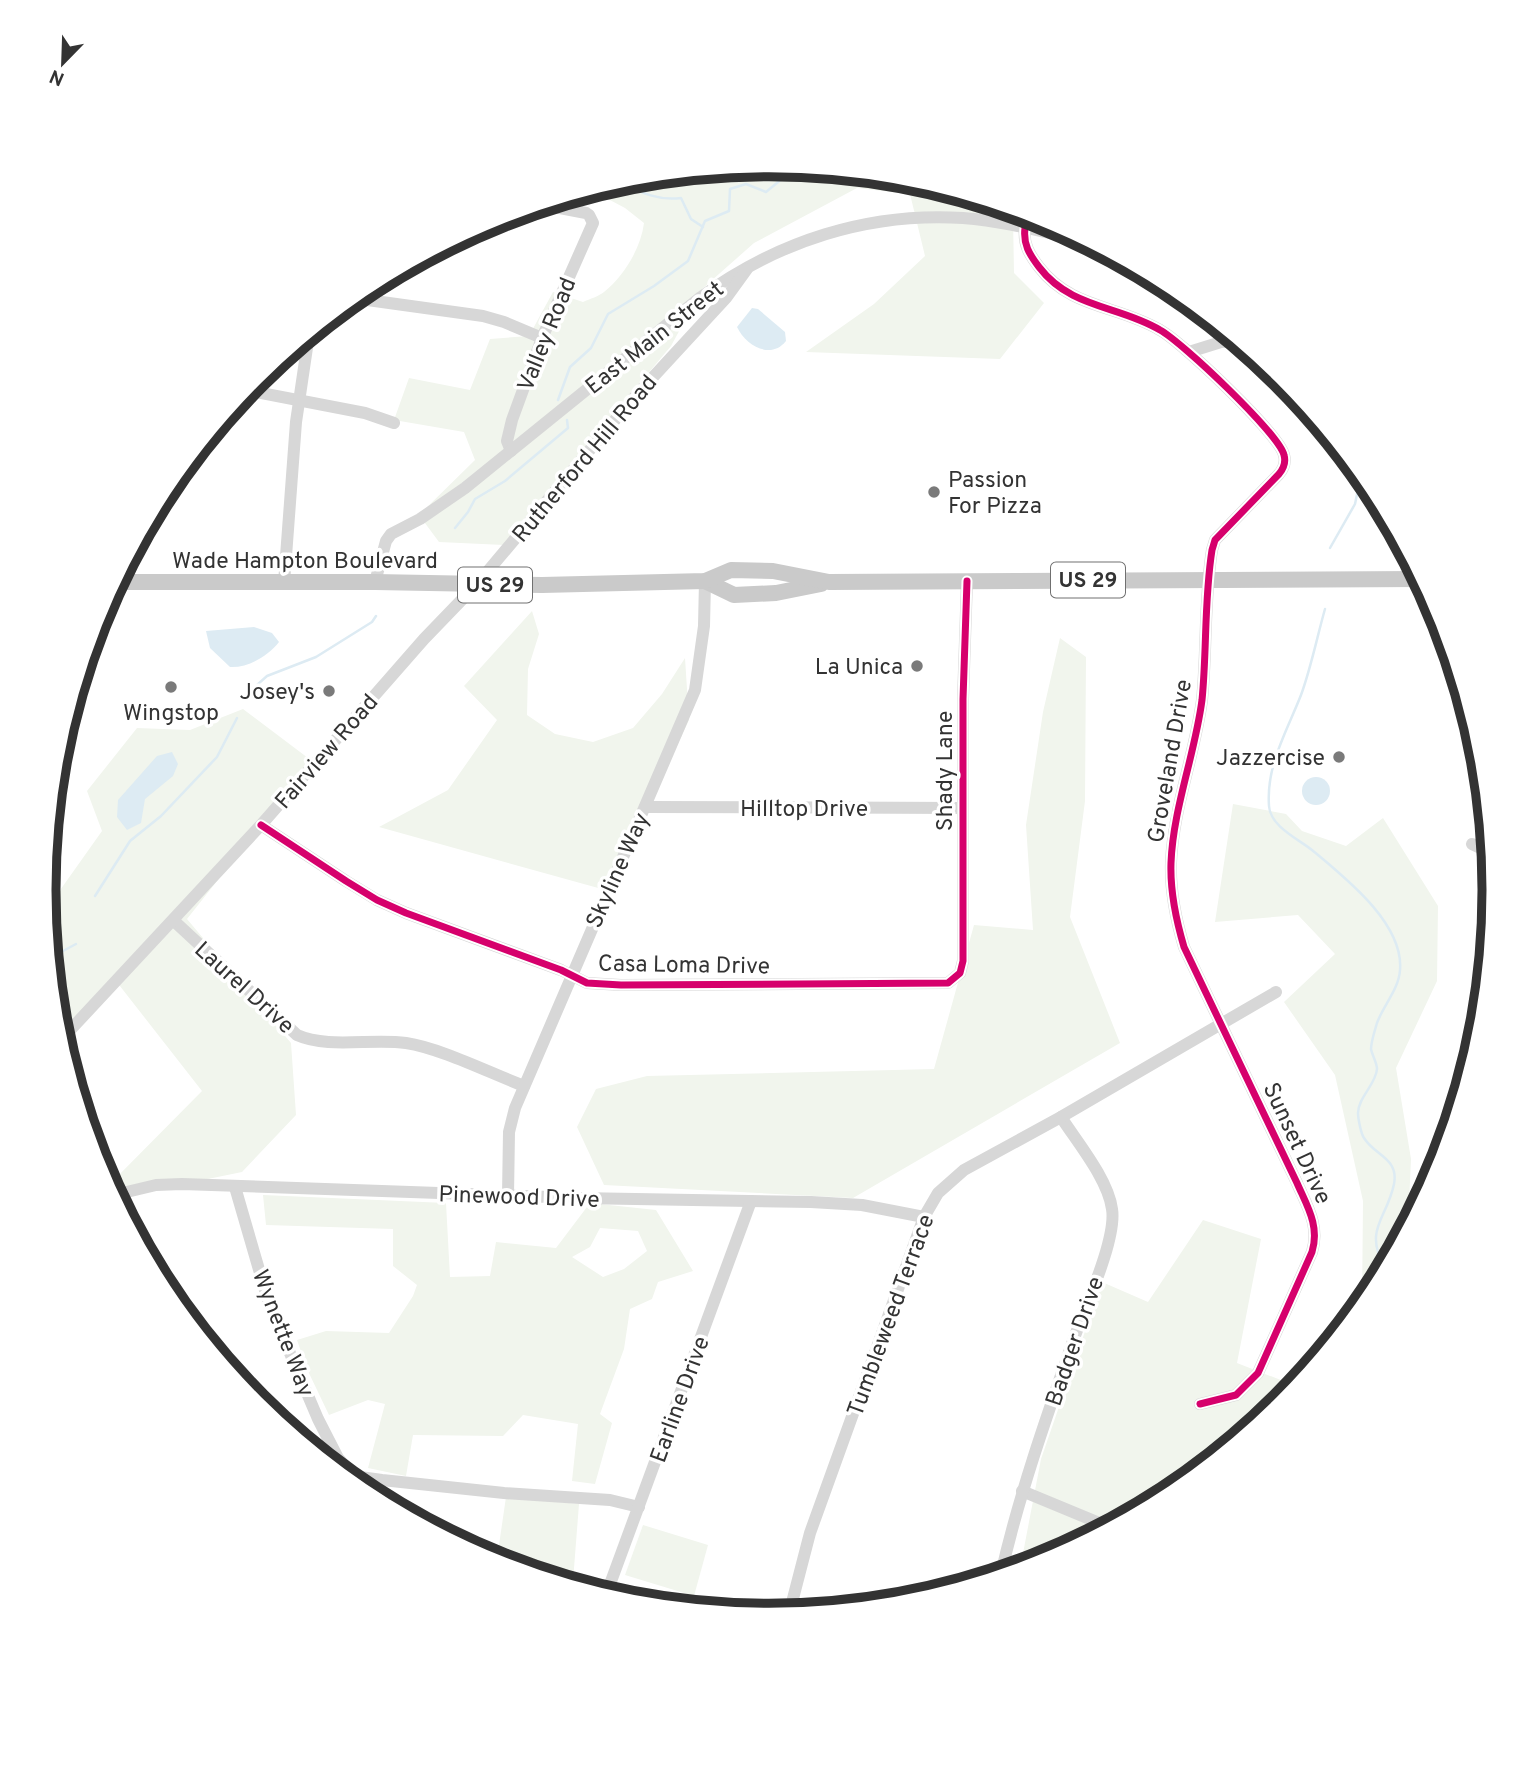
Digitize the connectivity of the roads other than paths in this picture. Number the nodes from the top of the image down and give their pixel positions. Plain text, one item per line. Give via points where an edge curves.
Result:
1 (562, 208) edge
2 (1025, 228) junction
3 (1040, 231) edge
4 (747, 269) junction
5 (370, 300) edge
6 (542, 338) junction
7 (1224, 342) edge
8 (307, 348) edge
9 (1189, 352) junction
10 (259, 392) edge
11 (299, 400) junction
12 (394, 423) dead end
13 (511, 451) junction
14 (1207, 579) junction
15 (1410, 579) edge
16 (705, 581) junction
17 (967, 581) junction
18 (127, 582) edge
19 (375, 582) junction
20 (830, 582) junction
21 (285, 583) junction
22 (477, 584) junction
23 (645, 807) junction
24 (962, 808) junction
25 (261, 825) junction
26 (1472, 844) dead end
27 (1480, 848) edge
28 (174, 921) junction
29 (963, 961) joint
30 (572, 976) junction
31 (1276, 992) dead end
32 (1220, 1024) junction
33 (70, 1030) edge
34 (524, 1086) junction
35 (1061, 1117) junction
36 (235, 1187) junction
37 (124, 1193) edge
38 (508, 1195) junction
39 (751, 1201) junction
40 (924, 1217) junction
41 (1200, 1404) dead end
42 (338, 1458) edge
43 (363, 1476) edge
44 (1022, 1491) junction
45 (639, 1507) junction
46 (1098, 1523) edge
47 (1004, 1564) edge
48 (610, 1585) edge
49 (792, 1603) edge

1 - 6 street, Valley Road via 586,213 592,226
2 - 3 street, East Main Street
2 - 4 street, East Main Street via 964,218 865,223 803,240
2 - 9 street via 1031,256 1063,292 1147,322
4 - 13 street, East Main Street via 701,297
4 - 22 street, Rutherford Hill Road
5 - 6 street via 483,316
6 - 13 street, Valley Road via 512,420 507,441
7 - 9 street
8 - 11 street
9 - 14 street, Groveland Drive via 1269,434 1285,457 1279,474 1215,540
10 - 11 street
11 - 12 street
11 - 21 street
13 - 19 street, East Main Street via 448,501 391,534
14 - 15 main road, Wade Hampton Boulevard / US 29
14 - 17 main road, Wade Hampton Boulevard / US 29
14 - 32 street, Groveland Drive via 1202,696 1174,836 1172,886 1184,947
16 - 20 main road, Wade Hampton Boulevard / US 29 via 731,570 773,571
16 - 20 main road, Wade Hampton Boulevard / US 29 via 734,595 776,593
16 - 22 main road, Wade Hampton Boulevard / US 29
16 - 23 street, Skyline Way via 695,690
17 - 20 main road, Wade Hampton Boulevard / US 29
17 - 24 street, Shady Lane
18 - 21 main road, Wade Hampton Boulevard / US 29
19 - 21 main road, Wade Hampton Boulevard / US 29
19 - 22 main road, Wade Hampton Boulevard / US 29
22 - 25 street, Fairview Road
23 - 24 street, Hilltop Drive
23 - 30 street, Skyline Way
24 - 29 street, Shady Lane
25 - 28 street, Fairview Road
25 - 30 street, Casa Loma Drive via 377,900
26 - 27 street
28 - 33 street, Fairview Road
28 - 34 street, Laurel Drive via 297,1035 317,1041 413,1044
29 - 30 street, Casa Loma Drive via 956,978 943,984 621,985 587,983
30 - 34 street, Skyline Way
31 - 32 street, Tumbleweed Terrace
32 - 35 street, Tumbleweed Terrace
32 - 41 street, Sunset Drive via 1312,1217 1315,1235 1312,1252 1258,1373 1236,1395
34 - 38 street, Skyline Way via 509,1132
35 - 40 street, Tumbleweed Terrace via 957,1175 938,1193
35 - 44 street, Badger Drive via 1107,1191 1113,1223
36 - 37 street, Pinewood Drive via 156,1185
36 - 38 street, Pinewood Drive
36 - 42 street, Wynette Way via 269,1304
38 - 39 street, Pinewood Drive
39 - 40 street, Pinewood Drive via 862,1205
39 - 45 street, Earline Drive
40 - 49 street, Tumbleweed Terrace via 810,1532
43 - 45 street, Wynette Way via 610,1500
44 - 46 street
44 - 47 street, Badger Drive
45 - 48 street, Earline Drive

